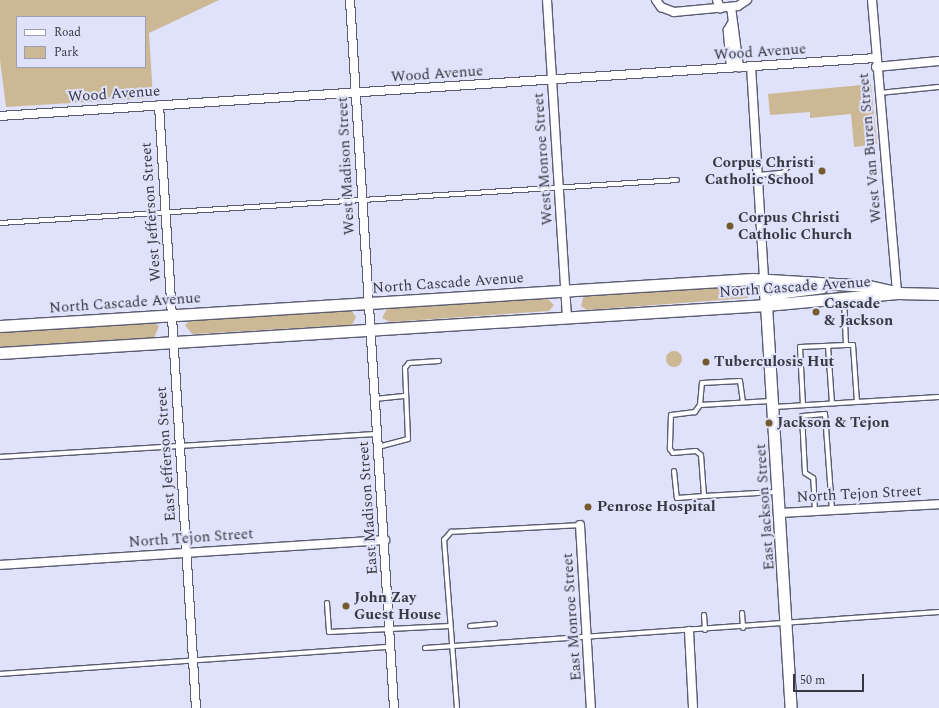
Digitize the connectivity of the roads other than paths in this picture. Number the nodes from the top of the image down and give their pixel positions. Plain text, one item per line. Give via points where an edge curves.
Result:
1 (350, 0) edge
2 (547, 0) edge
3 (656, 0) edge
4 (747, 0) edge
5 (872, 0) edge
6 (719, 4) edge
7 (731, 7) junction
8 (939, 61) edge
9 (876, 62) junction
10 (751, 66) junction
11 (735, 68) junction
12 (553, 81) junction
13 (939, 87) edge
14 (356, 93) junction
15 (879, 93) junction
16 (159, 105) junction
17 (0, 116) edge
18 (812, 162) dead end
19 (758, 175) junction
20 (677, 180) dead end
21 (559, 188) junction
22 (363, 202) junction
23 (166, 213) junction
24 (0, 223) edge
25 (764, 279) junction
26 (846, 284) junction
27 (565, 290) junction
28 (897, 293) junction
29 (939, 294) edge
30 (844, 299) junction
31 (368, 303) junction
32 (766, 305) junction
33 (172, 315) junction
34 (567, 316) junction
35 (0, 326) edge
36 (370, 330) junction
37 (173, 342) junction
38 (846, 345) junction
39 (828, 346) junction
40 (0, 353) edge
41 (439, 361) dead end
42 (406, 396) junction
43 (939, 397) edge
44 (375, 399) junction
45 (743, 402) junction
46 (857, 402) junction
47 (773, 403) junction
48 (832, 403) junction
49 (700, 405) junction
50 (803, 405) junction
51 (377, 434) junction
52 (179, 446) junction
53 (378, 447) junction
54 (0, 457) edge
55 (674, 471) dead end
56 (779, 492) junction
57 (704, 496) junction
58 (939, 504) edge
59 (832, 510) junction
60 (815, 511) junction
61 (780, 513) junction
62 (580, 525) joint
63 (385, 540) junction
64 (186, 552) junction
65 (0, 565) edge
66 (327, 604) dead end
67 (939, 612) edge
68 (742, 613) dead end
69 (704, 615) dead end
70 (495, 624) dead end
71 (787, 624) junction
72 (450, 626) junction
73 (470, 626) dead end
74 (390, 628) junction
75 (743, 628) junction
76 (705, 630) junction
77 (689, 631) junction
78 (588, 638) junction
79 (452, 646) junction
80 (391, 647) junction
81 (425, 648) dead end
82 (193, 660) junction
83 (0, 674) edge
84 (196, 708) edge
85 (394, 708) edge
86 (457, 708) edge
87 (591, 708) edge
88 (693, 708) edge
89 (791, 708) edge

1 - 14 street, West Madison Street
2 - 12 street, West Monroe Street
3 - 6 street via 660,7 674,12
4 - 7 street
5 - 9 street, West Van Buren Street
6 - 7 street
7 - 11 street via 732,22 728,30
8 - 9 street, Wood Avenue
9 - 10 street, Wood Avenue
9 - 15 street, West Van Buren Street
10 - 11 street, Wood Avenue
10 - 19 street
11 - 12 street, Wood Avenue
12 - 14 street, Wood Avenue
12 - 21 street, West Monroe Street
13 - 15 lane
14 - 16 street, Wood Avenue
14 - 22 street, West Madison Street
15 - 28 street, West Van Buren Street
16 - 17 street, Wood Avenue
16 - 23 street, West Jefferson Street
18 - 19 lane via 790,164 782,173
19 - 25 street
20 - 21 lane
21 - 22 lane
21 - 27 street, West Monroe Street
22 - 23 lane
22 - 31 street, West Madison Street
23 - 24 lane
23 - 33 street, West Jefferson Street
25 - 26 main road, North Cascade Avenue
25 - 27 main road, North Cascade Avenue
25 - 32 street
26 - 28 main road, North Cascade Avenue
26 - 32 main road via 784,292
27 - 31 main road, North Cascade Avenue
27 - 34 street, West Monroe Street
28 - 29 main road, North Cascade Avenue
28 - 30 main road, North Cascade Avenue
30 - 32 main road, North Cascade Avenue
30 - 38 lane
31 - 33 main road, North Cascade Avenue
31 - 36 street, West Madison Street
32 - 34 main road, North Cascade Avenue
32 - 47 main road, East Jackson Street
33 - 35 main road, North Cascade Avenue
33 - 37 street, West Jefferson Street
34 - 36 main road, North Cascade Avenue
36 - 37 main road, North Cascade Avenue
36 - 44 street, East Madison Street
37 - 40 main road, North Cascade Avenue
37 - 52 street, East Jefferson Street
38 - 39 lane
38 - 46 lane via 853,345
39 - 48 lane
39 - 50 lane via 800,347
41 - 42 lane via 409,363 405,368
42 - 44 lane
42 - 53 lane via 408,439
43 - 46 lane
44 - 51 street, East Madison Street
45 - 47 lane
45 - 49 lane
45 - 49 lane via 740,381 702,383
46 - 48 lane
47 - 50 lane
47 - 56 main road, East Jackson Street
48 - 50 lane
49 - 57 lane via 695,412 669,417 673,455 696,451 701,455
51 - 52 lane
51 - 53 street, East Madison Street
52 - 54 lane
52 - 64 street, East Jefferson Street
53 - 63 street, East Madison Street
55 - 57 lane via 677,498
56 - 57 lane
56 - 61 main road, East Jackson Street
58 - 59 street, North Tejon Street
59 - 60 street, North Tejon Street
59 - 60 lane via 825,414 802,416 805,473 813,478
60 - 61 street, North Tejon Street
61 - 71 main road, East Jackson Street
62 - 72 lane via 451,532 444,540
62 - 78 street, East Monroe Street
63 - 64 street, North Tejon Street
63 - 74 street, East Madison Street
64 - 65 street, North Tejon Street
64 - 82 street, East Jefferson Street
66 - 74 lane via 329,632
67 - 71 lane
68 - 75 lane
69 - 76 lane
70 - 73 lane
71 - 75 lane
71 - 89 main road, East Jackson Street
72 - 74 lane
72 - 79 lane
74 - 80 street, East Madison Street
75 - 76 lane
76 - 77 lane
77 - 78 lane
77 - 88 street
78 - 79 lane
78 - 87 street, East Monroe Street
79 - 81 lane
79 - 86 lane
80 - 82 lane
80 - 85 street, East Madison Street
82 - 83 lane
82 - 84 street, East Jefferson Street

